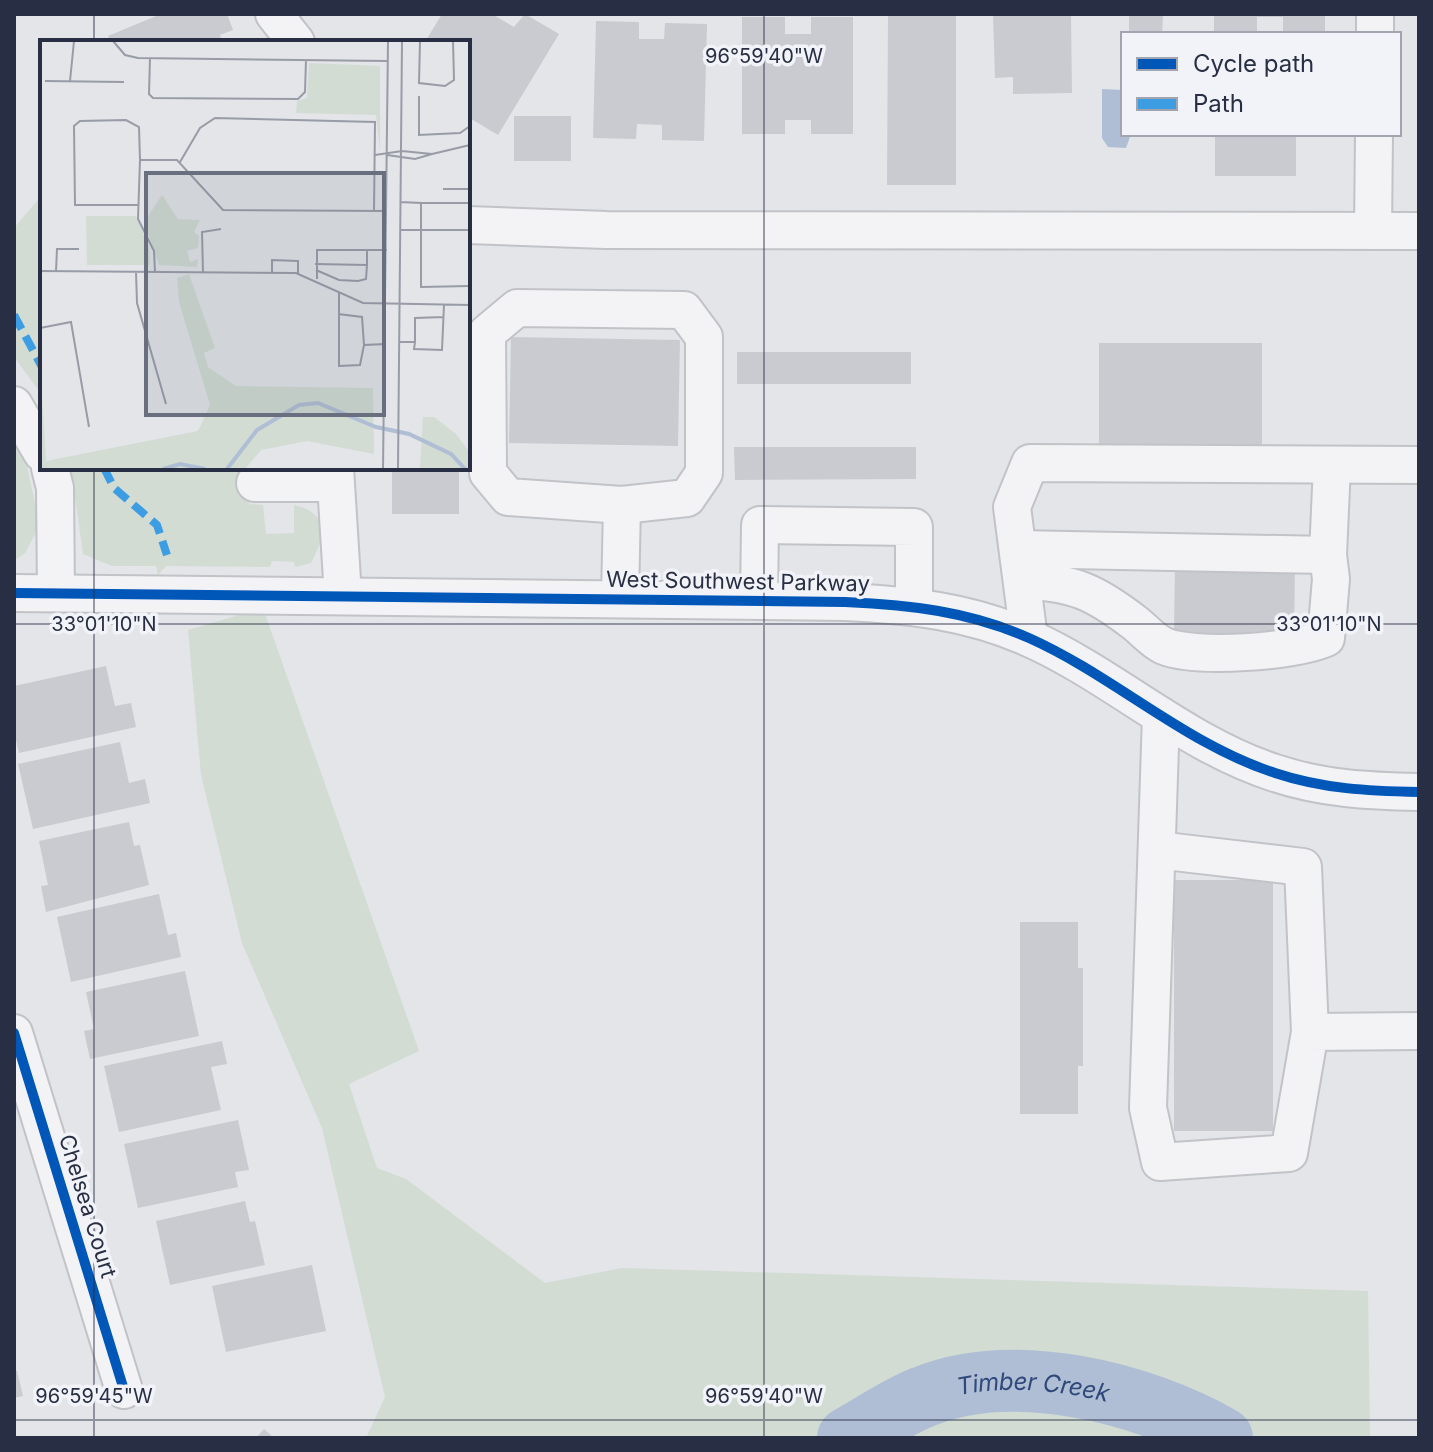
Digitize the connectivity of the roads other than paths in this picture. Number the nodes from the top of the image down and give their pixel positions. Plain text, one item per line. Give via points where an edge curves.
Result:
1 (274, 14) edge
2 (294, 40) edge
3 (1374, 136) edge
4 (470, 225) edge
5 (1373, 231) junction
6 (1419, 231) edge
7 (14, 405) edge
8 (40, 450) edge
9 (1332, 465) junction
10 (1419, 465) edge
11 (50, 470) edge
12 (335, 476) edge
13 (255, 483) dead end
14 (622, 505) junction
15 (1328, 555) junction
16 (1021, 565) junction
17 (14, 593) edge
18 (56, 593) junction
19 (343, 596) junction
20 (620, 599) junction
21 (759, 601) junction
22 (914, 606) junction
23 (1029, 638) junction
24 (1161, 716) junction
25 (1419, 792) edge
26 (1157, 850) junction
27 (1419, 1031) edge
28 (1310, 1032) junction
29 (14, 1033) edge
30 (124, 1390) dead end

1 - 2 street
3 - 5 street
4 - 5 street via 606,230
5 - 6 street
7 - 8 street
9 - 10 street
9 - 15 street
9 - 16 street via 1030,463 1012,507
11 - 18 street
12 - 13 street
12 - 19 street
14 - 14 street via 687,498 704,473 704,337 684,310 517,308 487,333 488,473 508,497
14 - 20 street
15 - 16 street
15 - 16 street via 1326,638 1307,647 1276,650 1186,651 1162,645 1096,595
16 - 23 street
17 - 18 street, West Southwest Parkway
18 - 19 street, West Southwest Parkway
19 - 20 street, West Southwest Parkway
20 - 21 street, West Southwest Parkway
21 - 22 street, West Southwest Parkway
21 - 22 street via 760,525 914,527
22 - 23 street, West Southwest Parkway via 967,615
23 - 24 street, West Southwest Parkway
24 - 25 street, West Southwest Parkway via 1243,761 1307,783
24 - 26 street
26 - 28 street via 1303,867
26 - 28 street via 1148,1108 1160,1162 1289,1153
27 - 28 street
29 - 30 street, Chelsea Court

